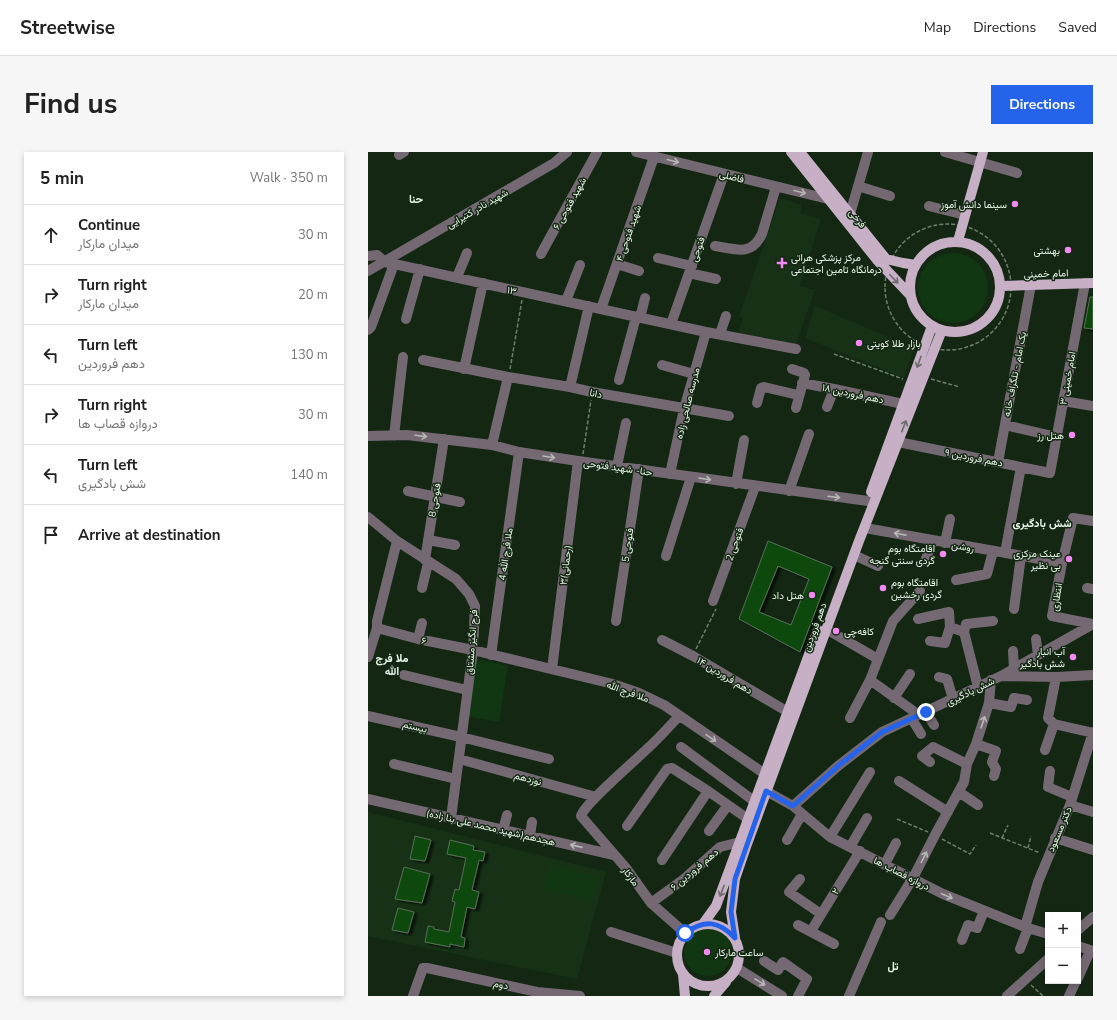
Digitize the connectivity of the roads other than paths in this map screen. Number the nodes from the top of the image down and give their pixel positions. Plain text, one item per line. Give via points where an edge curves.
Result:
1 (567, 152) edge
2 (597, 152) edge
3 (636, 152) edge
4 (791, 152) edge
5 (800, 152) edge
6 (868, 152) edge
7 (945, 152) edge
8 (654, 157) junction
9 (981, 157) edge
10 (1017, 173) dead end
11 (724, 174) junction
12 (858, 186) junction
13 (776, 187) junction
14 (890, 196) dead end
15 (828, 199) junction
16 (929, 206) dead end
17 (850, 214) junction
18 (965, 215) junction
19 (958, 241) junction
20 (715, 246) dead end
21 (467, 253) dead end
22 (541, 254) dead end
23 (368, 256) edge
24 (658, 258) dead end
25 (389, 262) junction
26 (617, 264) junction
27 (916, 264) junction
28 (580, 265) dead end
29 (420, 269) junction
30 (690, 270) junction
31 (368, 271) edge
32 (639, 271) dead end
33 (457, 277) junction
34 (716, 279) dead end
35 (483, 283) junction
36 (1089, 283) edge
37 (1001, 286) junction
38 (1031, 286) junction
39 (911, 296) junction
40 (645, 298) dead end
41 (566, 301) junction
42 (589, 306) junction
43 (601, 309) junction
44 (726, 316) dead end
45 (638, 317) junction
46 (406, 319) dead end
47 (671, 324) junction
48 (932, 326) junction
49 (368, 330) edge
50 (942, 330) junction
51 (706, 332) junction
52 (720, 334) junction
53 (930, 348) junction
54 (796, 349) dead end
55 (403, 357) dead end
56 (423, 360) dead end
57 (662, 365) dead end
58 (464, 369) junction
59 (792, 369) dead end
60 (694, 374) junction
61 (508, 377) junction
62 (619, 380) dead end
63 (802, 383) junction
64 (570, 386) junction
65 (834, 389) junction
66 (798, 395) junction
67 (1063, 401) junction
68 (757, 403) dead end
69 (903, 404) junction
70 (1093, 406) edge
71 (827, 407) dead end
72 (796, 408) dead end
73 (684, 409) junction
74 (729, 416) dead end
75 (626, 423) dead end
76 (1005, 425) junction
77 (809, 434) dead end
78 (368, 436) edge
79 (394, 436) junction
80 (1057, 436) junction
81 (444, 439) junction
82 (744, 440) dead end
83 (898, 442) junction
84 (492, 445) junction
85 (519, 452) junction
86 (580, 462) junction
87 (998, 462) junction
88 (617, 466) junction
89 (1021, 467) junction
90 (639, 469) junction
91 (1050, 473) joint
92 (670, 474) junction
93 (690, 477) junction
94 (736, 484) junction
95 (755, 487) junction
96 (789, 491) junction
97 (408, 492) dead end
98 (435, 496) junction
99 (868, 501) junction
100 (460, 502) dead end
101 (368, 517) edge
102 (950, 519) dead end
103 (1093, 521) edge
104 (865, 528) junction
105 (428, 540) junction
106 (933, 540) junction
107 (397, 541) junction
108 (945, 543) junction
109 (455, 545) dead end
110 (992, 551) junction
111 (1005, 553) junction
112 (854, 555) junction
113 (666, 556) dead end
114 (1021, 556) junction
115 (427, 561) junction
116 (925, 562) dead end
117 (1062, 563) junction
118 (878, 566) dead end
119 (956, 580) dead end
120 (422, 588) dead end
121 (920, 591) dead end
122 (713, 601) road end
123 (1014, 609) dead end
124 (918, 618) dead end
125 (616, 621) dead end
126 (993, 621) dead end
127 (374, 623) edge
128 (422, 623) dead end
129 (1093, 624) edge
130 (950, 627) junction
131 (826, 629) junction
132 (964, 632) junction
133 (418, 639) junction
134 (1036, 639) dead end
135 (662, 640) dead end
136 (930, 642) dead end
137 (473, 650) junction
138 (1013, 651) dead end
139 (491, 655) junction
140 (1038, 655) junction
141 (368, 657) edge
142 (878, 659) junction
143 (1014, 668) junction
144 (552, 669) junction
145 (910, 674) dead end
146 (404, 675) dead end
147 (1093, 675) edge
148 (1001, 676) junction
149 (939, 677) dead end
150 (1056, 677) junction
151 (870, 680) junction
152 (991, 680) junction
153 (978, 687) junction
154 (467, 690) junction
155 (894, 698) junction
156 (953, 699) junction
157 (1027, 700) dead end
158 (989, 703) junction
159 (788, 712) junction
160 (368, 716) edge
161 (679, 716) junction
162 (919, 716) junction
163 (850, 718) dead end
164 (1054, 724) junction
165 (934, 725) dead end
166 (1093, 733) edge
167 (921, 734) dead end
168 (461, 737) junction
169 (976, 744) junction
170 (681, 747) dead end
171 (1045, 750) dead end
172 (459, 759) junction
173 (549, 759) dead end
174 (930, 762) dead end
175 (394, 764) dead end
176 (968, 764) junction
177 (1050, 771) dead end
178 (870, 772) dead end
179 (765, 774) junction
180 (994, 776) dead end
181 (456, 779) junction
182 (899, 781) dead end
183 (708, 791) junction
184 (766, 791) junction
185 (959, 792) junction
186 (596, 796) junction
187 (368, 799) edge
188 (754, 801) junction
189 (1071, 801) junction
190 (728, 805) junction
191 (978, 805) dead end
192 (793, 806) junction
193 (948, 812) junction
194 (1093, 812) edge
195 (802, 814) junction
196 (507, 815) dead end
197 (451, 818) junction
198 (868, 818) dead end
199 (748, 819) junction
200 (532, 822) dead end
201 (627, 826) dead end
202 (503, 830) junction
203 (709, 831) dead end
204 (530, 836) junction
205 (830, 837) junction
206 (1055, 838) junction
207 (787, 840) dead end
208 (740, 842) junction
209 (896, 843) dead end
210 (850, 847) junction
211 (1093, 850) edge
212 (860, 851) junction
213 (614, 855) junction
214 (662, 860) dead end
215 (885, 864) junction
216 (800, 878) dead end
217 (913, 878) junction
218 (651, 903) junction
219 (984, 911) junction
220 (821, 914) junction
221 (890, 915) dead end
222 (1093, 917) edge
223 (881, 922) dead end
224 (703, 924) junction
225 (798, 925) dead end
226 (1027, 927) junction
227 (1081, 927) edge
228 (811, 931) junction
229 (611, 932) dead end
230 (685, 933) junction
231 (1045, 933) edge
232 (735, 938) junction
233 (962, 940) dead end
234 (834, 944) dead end
235 (1081, 947) edge
236 (1020, 949) dead end
237 (1092, 951) edge
238 (677, 953) junction
239 (764, 961) dead end
240 (1045, 962) edge
241 (737, 968) junction
242 (1081, 972) edge
243 (683, 974) junction
244 (728, 980) junction
245 (1075, 984) edge
246 (778, 995) edge
247 (413, 996) edge
248 (580, 996) edge
249 (685, 996) edge
250 (714, 996) edge
251 (798, 996) edge
252 (849, 996) edge
253 (1007, 996) edge
254 (1069, 996) edge

1 - 25 street, شهید نادر کتیرایی via 554,163
2 - 22 street, شهید فتوحی ۶
3 - 8 street, فاضلی
4 - 15 main road, فرخی
5 - 17 main road, فرخی
6 - 12 street
7 - 9 street
8 -> 11 street, فاضلی
8 - 26 street, شهید فتوحی ۴
9 - 10 street
9 - 18 main road
11 - 13 street, فاضلی
11 - 30 street, فتوحی
12 - 14 street
12 - 17 street
13 -> 15 street, فاضلی
13 - 20 street via 762,234 754,247 747,250
15 -> 39 main road, فرخی via 886,271
16 - 18 street
17 - 27 main road, فرخی via 886,259
18 - 19 main road
19 - 27 main road via 945,242 933,247 923,254
19 - 37 main road via 971,244 988,256 998,273
21 - 33 street
23 - 25 street, ۱۳ via 377,255
24 - 30 street
25 - 29 street, ۱۳
25 - 31 street, شهید نادر کتیرایی
25 - 49 street
26 - 32 street
26 - 43 street, شهید فتوحی ۴
27 - 39 main road via 910,286
28 - 41 street
29 - 33 street, ۱۳
29 - 46 street
30 - 34 street
30 - 47 street, فتوحی
33 - 35 street, ۱۳
35 - 41 street, ۱۳
35 - 58 street
36 - 38 main road, امام خمینی
36 - 67 street, امام خمینی ۳
37 - 38 main road, امام خمینی
37 - 50 main road via 999,300 983,323 970,330
38 - 76 street, یک امام - تلگراف خانه
39 - 48 main road via 918,313
40 - 45 street
41 - 42 street, ۱۳
42 - 43 street, ۱۳
42 - 64 street
43 - 45 street, ۱۳
44 - 52 street
45 - 47 street, ۱۳
45 - 62 street
47 - 51 street, ۱۳
48 - 50 main road
48 - 53 main road, دهم فروردین
50 - 53 main road, دهم فروردین
51 - 52 street, ۱۳
51 - 60 street, مدرسه صالحی زاده
52 - 54 street, ۱۳
53 -> 69 main road, دهم فروردین
83 -> 53 main road, دهم فروردین via 923,377
55 - 79 street
56 - 58 street
57 - 60 street
58 - 61 street
59 - 63 street via 804,373
60 - 73 street, مدرسه صالحی زاده
61 - 64 street, دانا
61 - 84 street
63 - 65 street, دهم فروردین ۱۸
63 - 66 street
64 - 73 street, دانا
65 - 69 street, دهم فروردین ۱۸
65 - 71 street
66 - 68 street via 762,387
66 - 72 street
67 - 70 street
67 - 80 street, امام خمینی ۳
69 - 99 main road, دهم فروردین
73 - 74 street, دانا
73 - 92 street, مدرسه صالحی زاده
75 - 88 street
76 - 80 street
76 - 87 street, یک امام - تلگراف خانه
77 - 96 street
78 - 79 street, حنا- شهید فتوحی
79 -> 81 street, حنا- شهید فتوحی
80 - 91 street, امام خمینی ۳
81 - 84 street, حنا- شهید فتوحی
81 - 98 street, فتوحی 8
82 - 94 street
83 - 87 street, دهم فروردین ۹
83 - 104 main road, دهم فروردین
84 - 85 street, حنا- شهید فتوحی
85 -> 86 street, حنا- شهید فتوحی
85 - 139 street, 4 ملا فرج الله
86 - 88 street, حنا- شهید فتوحی
86 - 144 street, ۳(رحمانی)
87 - 89 street, دهم فروردین ۹
88 - 90 street, حنا- شهید فتوحی
89 - 91 street, دهم فروردین ۹
89 - 111 street
90 - 92 street, حنا- شهید فتوحی
90 - 125 street, فتوحی 5
92 - 93 street, حنا- شهید فتوحی
93 -> 94 street, حنا- شهید فتوحی
93 - 113 street
94 - 95 street, حنا- شهید فتوحی
95 - 96 street, حنا- شهید فتوحی
95 - 122 street, فتوحی 2
96 -> 99 street, حنا- شهید فتوحی
97 - 98 street
98 - 100 street
98 - 105 street, فتوحی 8
99 - 159 main road, دهم فروردین
101 - 107 street, فرح انگیز مشتاق
102 - 108 street
103 - 117 street via 1073,518
106 -> 104 street, روشن
104 - 112 main road, دهم فروردین
105 - 109 street
105 - 115 street, فتوحی 8
106 - 108 street, روشن
106 - 116 street
107 - 115 street, فرح انگیز مشتاق
107 - 127 street
108 - 110 street, روشن
110 - 111 street, روشن
110 - 119 street via 987,574
111 - 114 street, روشن
112 - 118 street
112 - 131 main road, دهم فروردین
114 - 117 street, روشن
114 - 123 street
115 - 120 street, فتوحی 8
115 - 137 street, فرح انگیز مشتاق via 456,579 469,594 475,606
117 - 129 street, انتظاری via 1052,616
121 - 142 street via 893,620
124 - 130 street via 948,612
126 - 132 street via 966,624
127 - 133 street, ۶
127 - 141 street
128 - 133 street
129 - 140 street, شش بادگیری
130 - 132 street
130 - 136 street via 945,642
131 - 142 street
131 - 184 main road, دهم فروردین
132 - 153 street
133 - 137 street, ۶
134 - 140 street
135 - 159 street, دهم فروردین ۱۴
137 - 139 street, ملا فرج الله
137 - 154 street, فرح انگیز مشتاق
138 - 143 street
139 - 144 street, ملا فرج الله
140 - 143 street, شش بادگیری
142 - 151 street
143 - 148 street, شش بادگیری
144 - 161 street, ملا فرج الله via 639,693 664,705
145 - 155 street
146 - 154 street
147 - 150 street
148 - 150 street
148 - 152 street, شش بادگیری
149 - 156 street via 947,679
150 - 164 street via 1048,718
151 - 155 street
151 - 163 street
152 - 153 street, شش بادگیری
152 - 158 street
153 - 156 street, شش بادگیری
154 - 168 street, فرح انگیز مشتاق
155 - 162 street
156 - 162 street, شش بادگیری
157 - 158 street via 1014,698 1011,708
169 -> 158 street
159 - 179 main road, دهم فروردین
160 - 168 street, بیستم
161 -> 179 street, ملا فرج الله
161 - 186 street
162 - 165 street
162 - 167 street
162 - 192 street, شش بادگیری via 882,732
164 - 166 street
164 - 171 street
166 - 189 street, دکتر مسعود
168 - 172 street, فرح انگیز مشتاق
168 - 173 street, بیستم
169 - 176 street
169 - 180 street via 996,752 992,762 996,769
170 - 188 street
172 - 181 street, فرح انگیز مشتاق
172 - 186 street, نوزدهم
174 - 176 street via 922,756 933,747
175 - 181 street
176 - 185 street
177 - 189 street via 1048,787
178 - 205 street
179 - 188 main road, دهم فروردین
181 - 197 street, فرح انگیز مشتاق
182 - 193 street
183 - 190 street
183 - 201 street via 672,768 667,769
183 - 214 street
184 - 192 street, دروازه قصاب ها
184 - 232 main road, دهم فروردین via 735,879 731,912
185 - 191 street
185 - 193 street
186 - 213 street, مارکار via 581,816
187 - 197 street, هجدهم(شهید محمد علی بنا زاده)
188 - 199 main road, دهم فروردین
189 - 194 street
189 - 206 street, دکتر مسعود
190 - 199 street
190 - 203 street
192 - 195 street, دروازه قصاب ها
217 -> 193 street
195 - 205 street, دروازه قصاب ها
195 - 207 street
196 - 202 street
197 - 202 street, هجدهم(شهید محمد علی بنا زاده)
198 - 210 street
199 - 208 main road, دهم فروردین
200 - 204 street
202 - 204 street, هجدهم(شهید محمد علی بنا زاده)
213 -> 204 street, هجدهم(شهید محمد علی بنا زاده)
205 - 210 street, دروازه قصاب ها
206 - 211 street
206 - 226 street, دکتر مسعود via 1038,882
208 - 218 street, دهم فروردین ۶ via 720,847 684,879
208 -> 224 main road, دهم فروردین via 716,906
209 - 215 street
210 - 212 street, دروازه قصاب ها
212 - 215 street, دروازه قصاب ها
212 - 220 street, ۲
213 - 218 street, مارکار
215 - 217 street, دروازه قصاب ها
216 - 220 street via 789,892
217 -> 219 street, دروازه قصاب ها
217 - 221 street
218 - 230 street, مارکار
219 - 226 street, دروازه قصاب ها
219 - 233 street via 977,928 968,925
220 - 228 street, ۲
222 - 227 street
223 - 252 street
224 - 230 main road
224 - 232 main road via 715,924 726,929
225 - 228 street
226 - 231 street, دروازه قصاب ها
226 - 236 street, دکتر مسعود
228 - 234 street
229 - 238 street
230 - 238 main road via 678,945
232 - 241 main road via 740,958
235 - 237 street
237 - 242 street
238 - 243 main road via 678,964
239 - 251 street via 778,970 783,962 807,979
240 - 253 street
241 - 244 main road
241 -> 246 street
243 - 244 main road via 704,986 717,985
243 - 249 main road
244 - 250 main road
245 - 254 street
247 - 248 street, دوم via 423,968 537,992

